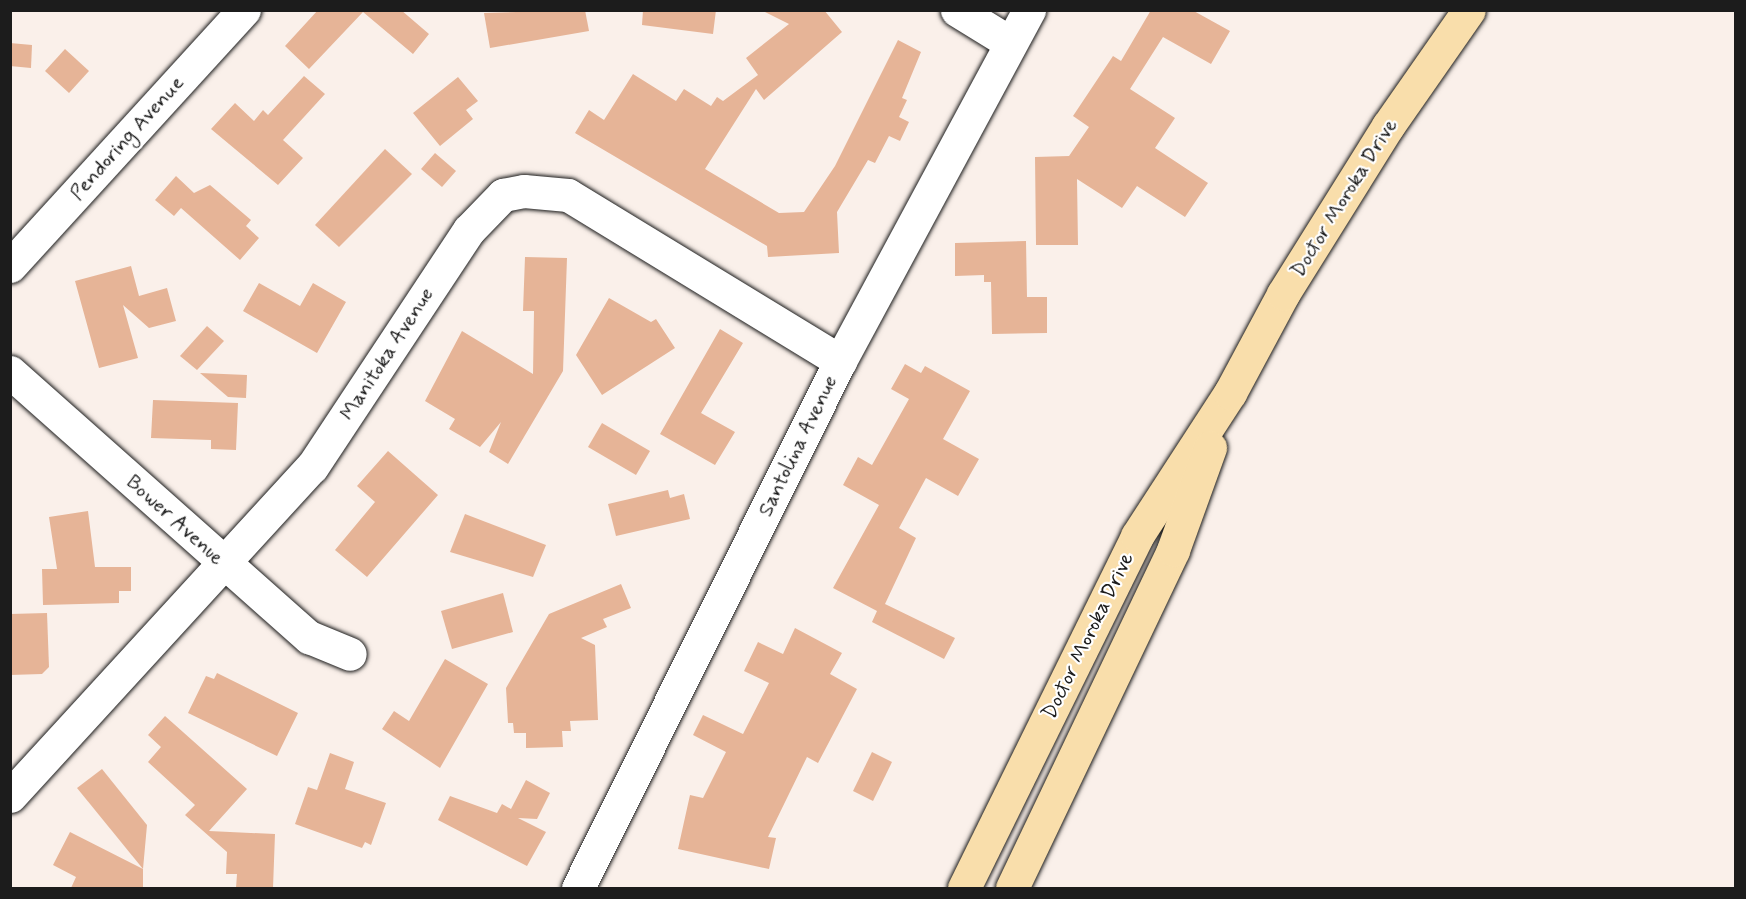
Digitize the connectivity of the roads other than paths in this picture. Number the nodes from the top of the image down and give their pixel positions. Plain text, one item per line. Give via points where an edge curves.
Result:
1 (244, 10) edge
2 (957, 10) edge
3 (1029, 10) edge
4 (1469, 10) edge
5 (1009, 42) junction
6 (10, 266) edge
7 (840, 361) junction
8 (10, 372) edge
9 (1230, 393) junction
10 (225, 565) junction
11 (350, 654) dead end
12 (10, 796) edge
13 (578, 888) edge
14 (964, 888) edge
15 (1012, 888) edge

1 - 6 street, Pendoring Avenue
2 - 5 street
3 - 5 street, Santolina Avenue
4 - 9 main road, Doctor Moroka Drive via 1283,294
5 - 7 street, Santolina Avenue
7 - 10 street, Manitoka Avenue via 568,195 524,191 503,195 474,222 312,467
7 - 13 street, Santolina Avenue
8 - 10 street, Bower Avenue
9 - 14 main road, Doctor Moroka Drive via 1137,536
9 - 15 main road, Doctor Moroka Drive via 1173,550
10 - 11 street, Bower Avenue via 309,637
10 - 12 street, Manitoka Avenue

